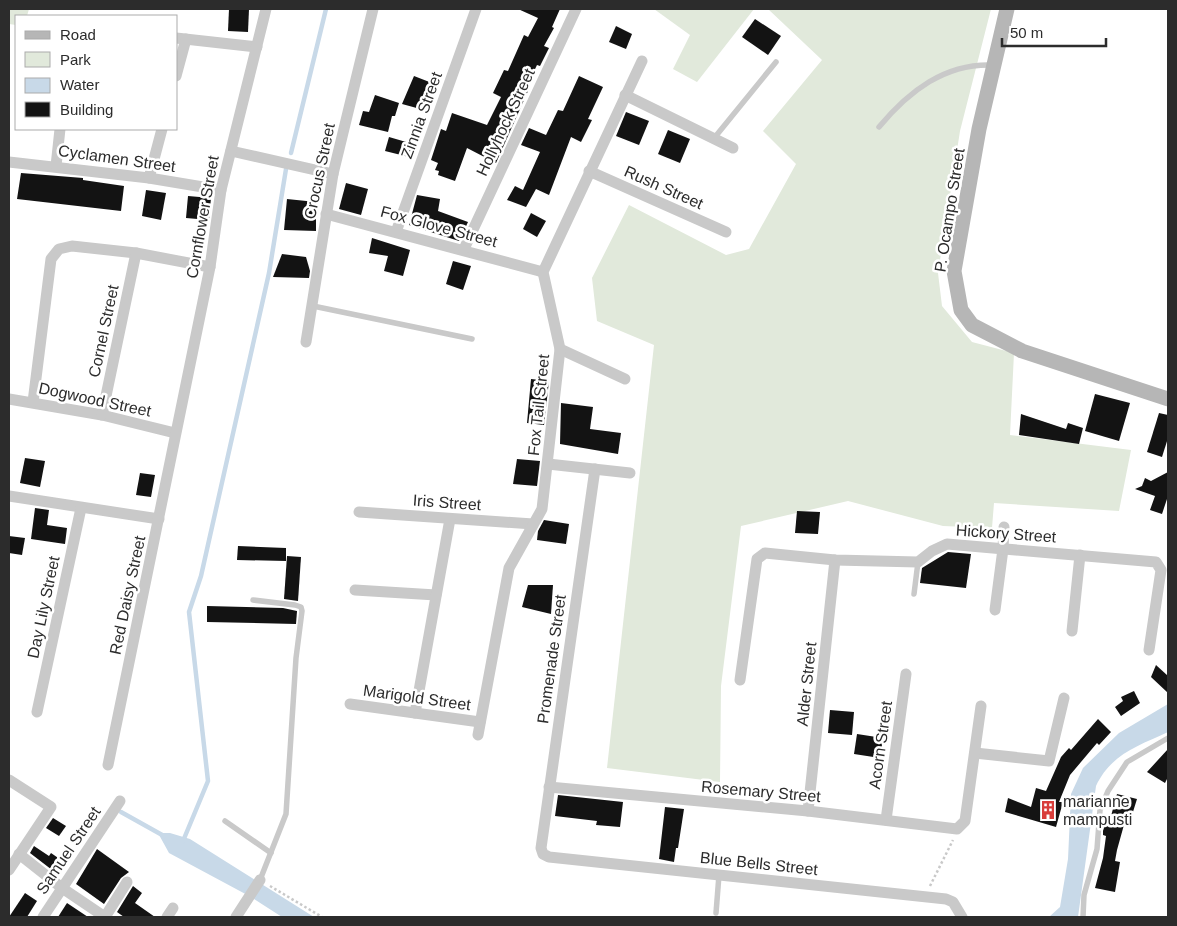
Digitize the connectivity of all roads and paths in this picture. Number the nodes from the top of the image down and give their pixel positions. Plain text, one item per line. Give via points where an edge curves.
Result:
1 (266, 9) edge
2 (373, 9) edge
3 (476, 9) edge
4 (576, 9) edge
5 (1006, 9) edge
6 (181, 38) edge
7 (258, 47) junction
8 (178, 61) edge
9 (642, 61) dead end
10 (776, 62) dead end
11 (995, 65) junction
12 (626, 95) junction
13 (879, 127) dead end
14 (60, 130) edge
15 (162, 130) edge
16 (715, 137) junction
17 (733, 148) dead end
18 (230, 151) junction
19 (9, 162) edge
20 (56, 166) junction
21 (589, 171) junction
22 (333, 174) junction
23 (149, 178) junction
24 (221, 190) junction
25 (326, 214) junction
26 (396, 232) junction
27 (726, 232) dead end
28 (464, 249) junction
29 (136, 253) junction
30 (210, 267) junction
31 (543, 272) junction
32 (313, 306) junction
33 (472, 339) dead end
34 (306, 342) dead end
35 (560, 349) junction
36 (625, 379) dead end
37 (9, 399) edge
38 (1168, 399) edge
39 (33, 402) junction
40 (102, 415) junction
41 (174, 432) junction
42 (548, 464) junction
43 (595, 469) junction
44 (630, 473) dead end
45 (9, 496) edge
46 (81, 508) junction
47 (359, 512) dead end
48 (450, 518) junction
49 (159, 519) junction
50 (533, 524) junction
51 (1004, 527) dead end
52 (1003, 549) junction
53 (1080, 555) junction
54 (835, 560) junction
55 (918, 562) junction
56 (355, 590) dead end
57 (914, 594) dead end
58 (436, 595) junction
59 (253, 600) dead end
60 (995, 610) dead end
61 (1072, 631) dead end
62 (1149, 650) dead end
63 (906, 674) dead end
64 (740, 680) dead end
65 (1064, 698) dead end
66 (350, 704) dead end
67 (981, 706) dead end
68 (37, 712) dead end
69 (415, 713) junction
70 (480, 722) junction
71 (478, 735) dead end
72 (1168, 738) edge
73 (975, 753) junction
74 (108, 765) dead end
75 (9, 780) edge
76 (549, 787) junction
77 (120, 801) dead end
78 (808, 812) junction
79 (886, 820) junction
80 (225, 821) dead end
81 (961, 825) junction
82 (271, 853) junction
83 (20, 854) junction
84 (543, 854) joint
85 (9, 870) edge
86 (718, 875) junction
87 (259, 881) junction
88 (127, 882) dead end
89 (62, 888) junction
90 (926, 898) junction
91 (716, 913) dead end
92 (43, 917) edge
93 (105, 917) edge
94 (236, 917) edge
95 (322, 917) edge
96 (962, 917) edge
97 (1083, 917) edge

1 - 7 street, Cornflower Street
2 - 22 street, Crocus Street
3 - 26 street, Zinnia Street
4 - 28 street, Hollyhock Street
5 - 11 street, P. Ocampo Street
6 - 7 street
6 - 8 street
7 - 18 street, Cornflower Street
9 - 12 street
10 - 16 lane
11 - 13 lane via 973,64 938,76 921,86
11 - 38 street, P. Ocampo Street via 979,129 954,271 961,310 972,325 1022,351
12 - 16 street
12 - 21 street
14 - 20 street
15 - 23 street
16 - 17 street
18 - 22 street
18 - 24 street, Cornflower Street
19 - 20 street, Cyclamen Street
20 - 23 street, Cyclamen Street
21 - 27 street, Rush Street
21 - 31 street
22 - 25 street, Crocus Street
23 - 24 street, Cyclamen Street
24 - 30 street, Cornflower Street
25 - 26 street, Fox Glove Street
25 - 32 street, Crocus Street
26 - 28 street, Fox Glove Street
28 - 31 street, Fox Glove Street
29 - 30 street
29 - 39 street via 72,246 59,249 51,259
29 - 40 street, Cornel Street
30 - 41 street, Cornflower Street
31 - 35 street, Fox Tail Street
32 - 33 lane
32 - 34 street, Crocus Street
35 - 36 street
35 - 42 street, Fox Tail Street
37 - 39 street, Dogwood Street
39 - 40 street, Dogwood Street
40 - 41 street, Dogwood Street
41 - 49 street, Red Daisy Street
42 - 43 street
42 - 50 street, Fox Tail Street via 542,509
43 - 44 street
43 - 76 street, Promenade Street
45 - 46 street
46 - 49 street
46 - 68 street, Day Lily Street
47 - 48 street, Iris Street
48 - 50 street, Iris Street
48 - 58 street
49 - 74 street, Red Daisy Street
50 - 70 street, Fox Tail Street via 509,568
51 - 52 street
52 - 53 street, Hickory Street
52 - 55 street, Hickory Street via 947,544
52 - 60 street
53 - 61 street
53 - 62 street, Hickory Street via 1160,565
54 - 55 street
54 - 64 street via 765,553 757,559
54 - 78 street, Alder Street
55 - 57 lane
56 - 58 street
58 - 69 street
59 - 82 lane via 295,605 302,611 286,814
63 - 79 street, Acorn Street
65 - 73 street via 1052,757 1046,762
66 - 69 street, Marigold Street
67 - 73 street
69 - 70 street, Marigold Street
70 - 71 street, Fox Tail Street
72 - 97 lane via 1127,762 1108,790 1100,810 1097,849 1084,895
73 - 81 street
75 - 83 street via 50,805 51,810
76 - 78 street, Rosemary Street
76 - 84 street, Promenade Street via 541,848
77 - 89 street, Samuel Street
78 - 79 street, Rosemary Street
79 - 81 street, Rosemary Street
80 - 82 lane
81 - 90 path
82 - 87 lane
83 - 85 street
83 - 89 street
84 - 86 street, Blue Bells Street
86 - 90 street, Blue Bells Street
86 - 91 lane
87 - 94 street
87 - 95 path
88 - 93 street
89 - 92 street, Samuel Street
89 - 93 street
90 - 96 street, Blue Bells Street via 953,902

